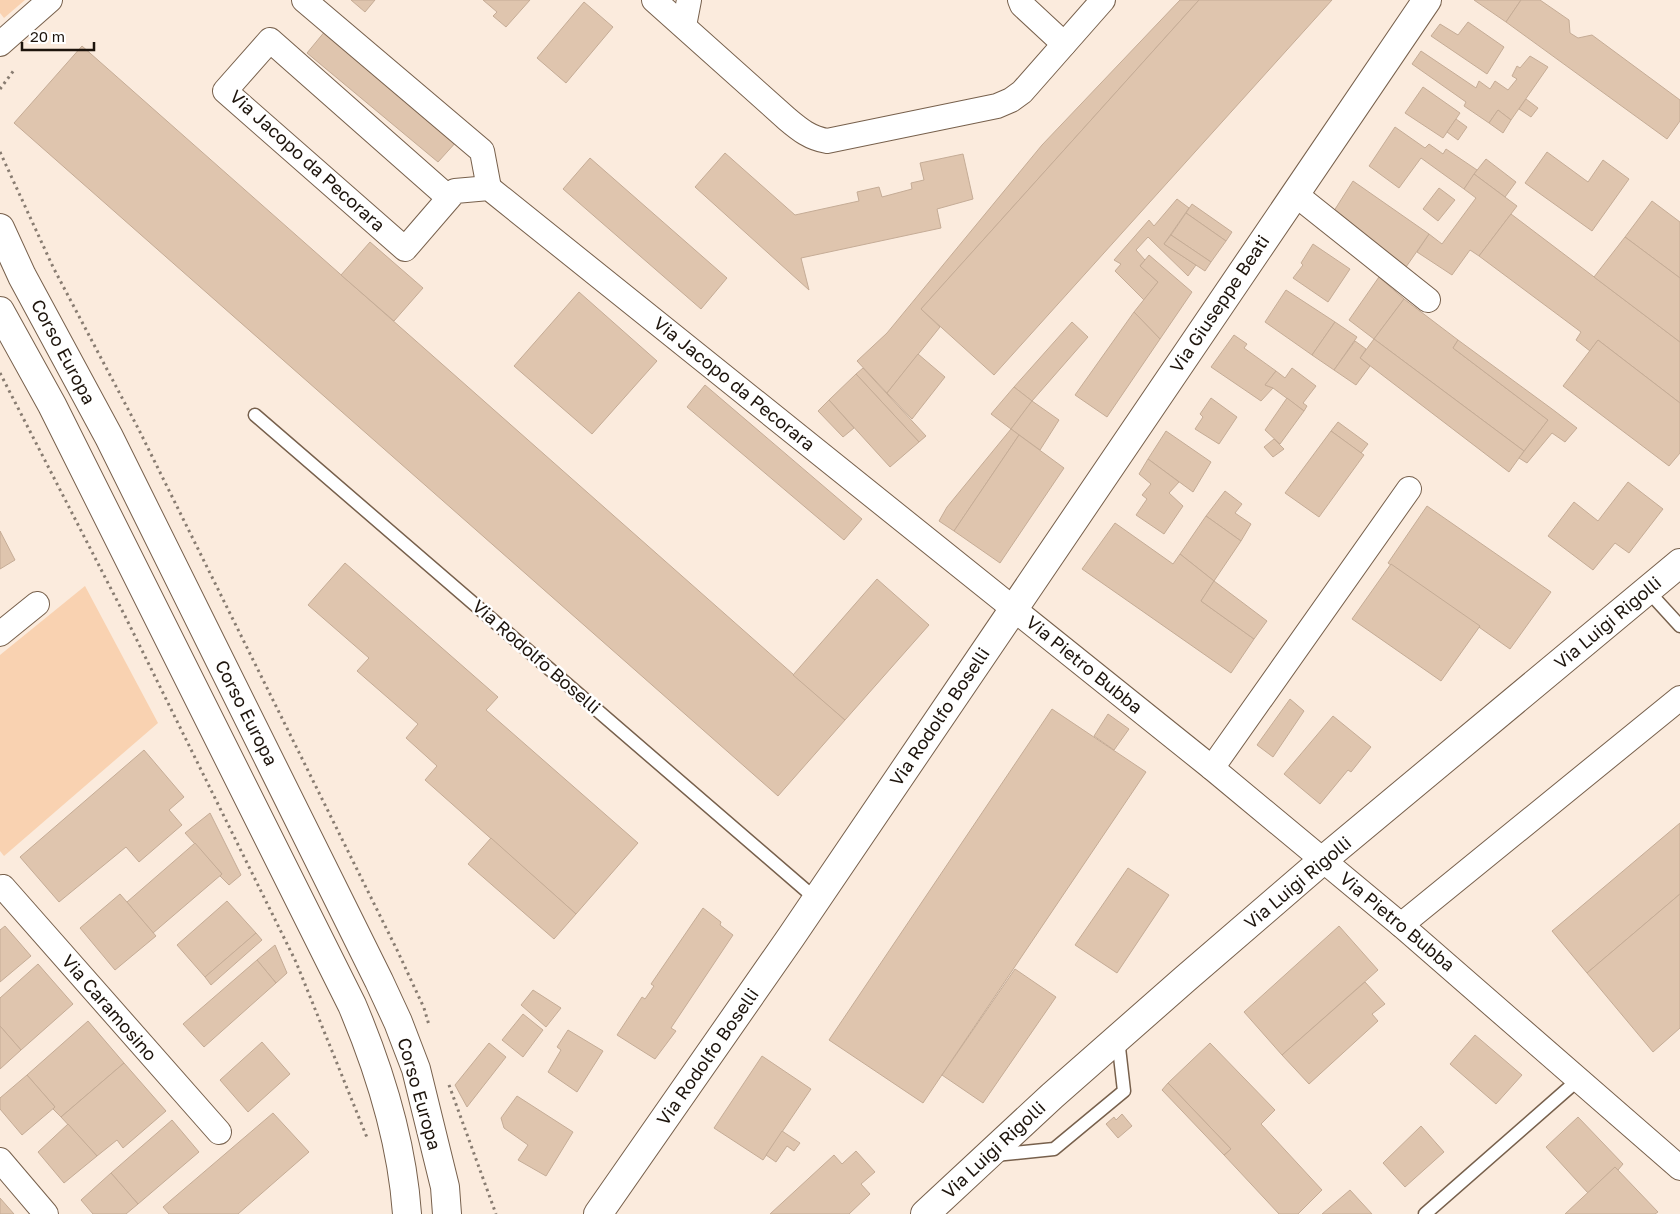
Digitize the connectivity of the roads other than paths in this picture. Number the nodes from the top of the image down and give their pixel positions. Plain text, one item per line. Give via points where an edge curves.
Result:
1 (50, 0) edge
2 (304, 0) edge
3 (654, 0) edge
4 (690, 0) edge
5 (1020, 0) edge
6 (1103, 0) edge
7 (1427, 0) edge
8 (684, 26) junction
9 (0, 44) edge
10 (1064, 44) junction
11 (489, 188) junction
12 (1295, 194) junction
13 (449, 198) junction
14 (0, 228) edge
15 (1428, 300) dead end
16 (0, 312) edge
17 (255, 415) dead end
18 (1409, 489) dead end
19 (1678, 570) edge
20 (1648, 590) junction
21 (37, 604) dead end
22 (1013, 609) junction
23 (1680, 626) edge
24 (0, 634) edge
25 (1680, 698) edge
26 (1212, 768) junction
27 (1323, 860) junction
28 (0, 889) edge
29 (816, 899) junction
30 (1401, 925) junction
31 (1118, 1038) junction
32 (1579, 1079) junction
33 (219, 1132) dead end
34 (988, 1156) junction
35 (0, 1160) edge
36 (1680, 1168) edge
37 (46, 1214) edge
38 (407, 1214) edge
39 (447, 1214) edge
40 (598, 1214) edge
41 (925, 1214) edge
42 (1425, 1214) edge

1 - 9 street
2 - 11 street via 482,151
3 - 8 street
4 - 8 street
5 - 10 street
6 - 10 street
7 - 12 main road, Via Giuseppe Beati
8 - 10 street via 806,134 827,141 997,106 1022,92
11 - 13 street, Via Jacopo da Pecorara via 455,191
11 - 22 street, Via Jacopo da Pecorara
12 - 15 street
12 - 22 main road, Via Giuseppe Beati
13 - 13 street, Via Jacopo da Pecorara via 270,40 225,91 405,249
14 - 39 main road, Corso Europa via 22,276 109,437 379,980 416,1069 445,1187
16 - 38 main road, Corso Europa via 52,405 352,1005 370,1047 386,1099
17 - 29 lane, Via Rodolfo Boselli
18 - 26 street
19 - 20 main road, Via Luigi Rigolli
20 - 23 lane
20 - 27 main road, Via Luigi Rigolli
21 - 24 street
22 - 26 street, Via Pietro Bubba
22 - 29 main road, Via Rodolfo Boselli
25 - 30 street
26 - 27 street, Via Pietro Bubba
27 - 30 street, Via Pietro Bubba
27 - 31 main road, Via Luigi Rigolli
28 - 33 street, Via Caramosino via 2,887
29 - 40 main road, Via Rodolfo Boselli
30 - 32 street, Via Pietro Bubba
31 - 34 main road, Via Luigi Rigolli
31 - 34 lane via 1124,1091 1054,1149
32 - 36 street, Via Pietro Bubba
32 - 42 lane
34 - 41 main road, Via Luigi Rigolli
35 - 37 street

